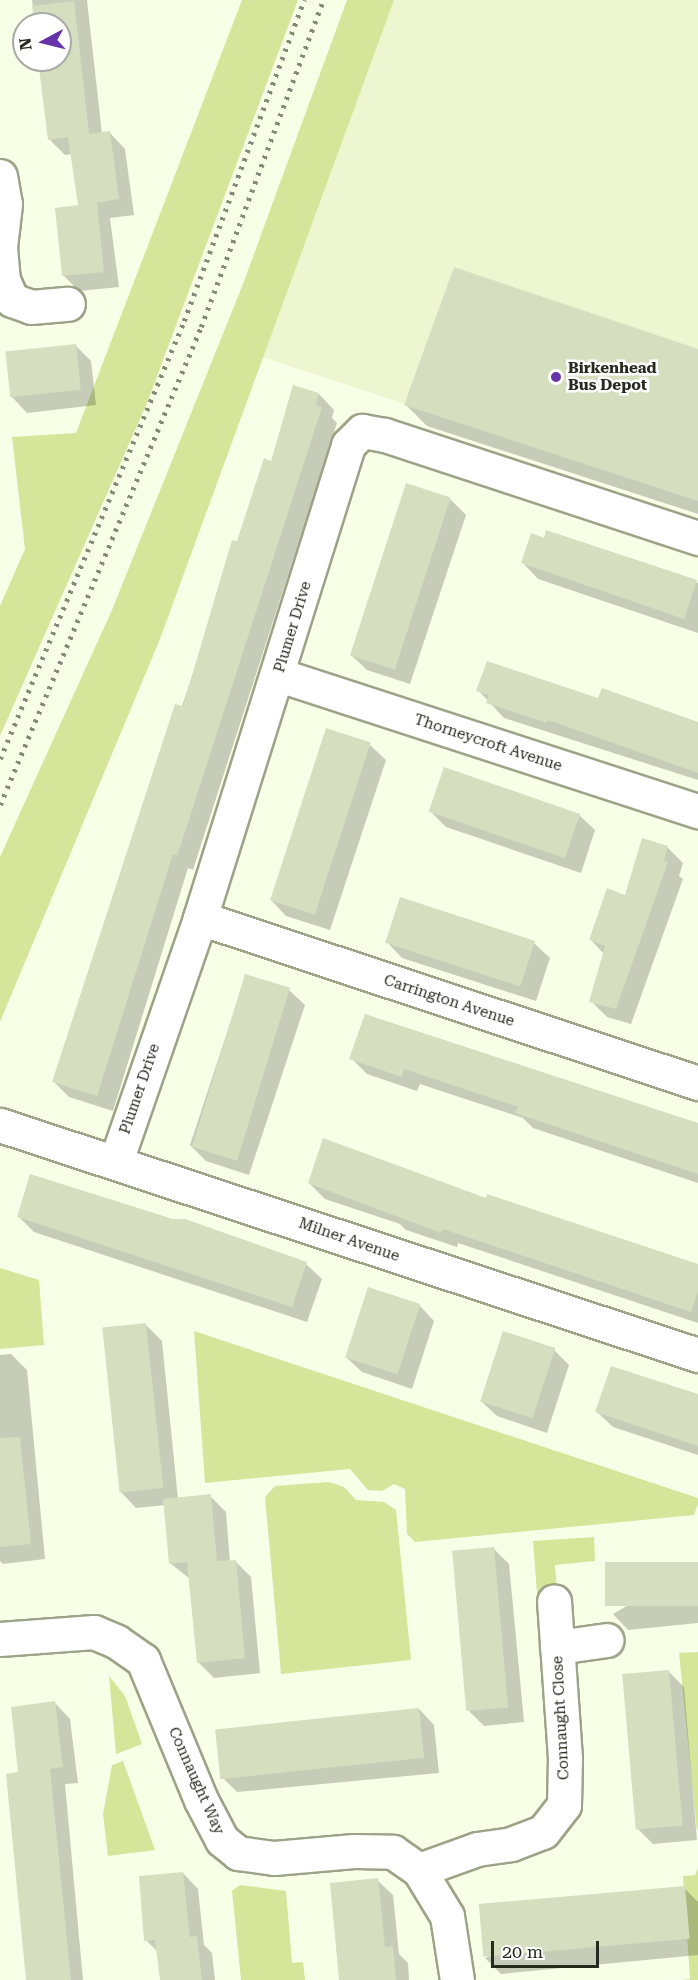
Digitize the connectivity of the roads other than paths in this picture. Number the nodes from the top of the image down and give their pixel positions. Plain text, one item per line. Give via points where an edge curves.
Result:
1 (0, 176) edge
2 (4, 296) edge
3 (68, 304) dead end
4 (698, 538) edge
5 (279, 675) junction
6 (698, 811) edge
7 (200, 918) junction
8 (698, 1083) edge
9 (0, 1125) edge
10 (116, 1161) junction
11 (698, 1355) edge
12 (554, 1601) dead end
13 (0, 1639) edge
14 (607, 1640) dead end
15 (557, 1647) junction
16 (419, 1870) junction
17 (457, 1980) edge

1 - 2 street via 5,204 0,247
2 - 3 street via 31,306
4 - 5 street, Plumer Drive via 385,435 362,431 348,445
5 - 6 street, Thorneycroft Avenue
5 - 7 street, Plumer Drive
7 - 8 street, Carrington Avenue
7 - 10 street, Plumer Drive
9 - 10 street, Milner Avenue
10 - 11 street, Milner Avenue
12 - 15 street, Connaught Close
13 - 16 street, Connaught Way via 94,1632 143,1660 215,1831 238,1852 274,1858 393,1852
14 - 15 street, Connaught Close
15 - 16 street, Connaught Close via 566,1758 564,1805 543,1832 511,1844 477,1849
16 - 17 street, Connaught Way via 447,1916

